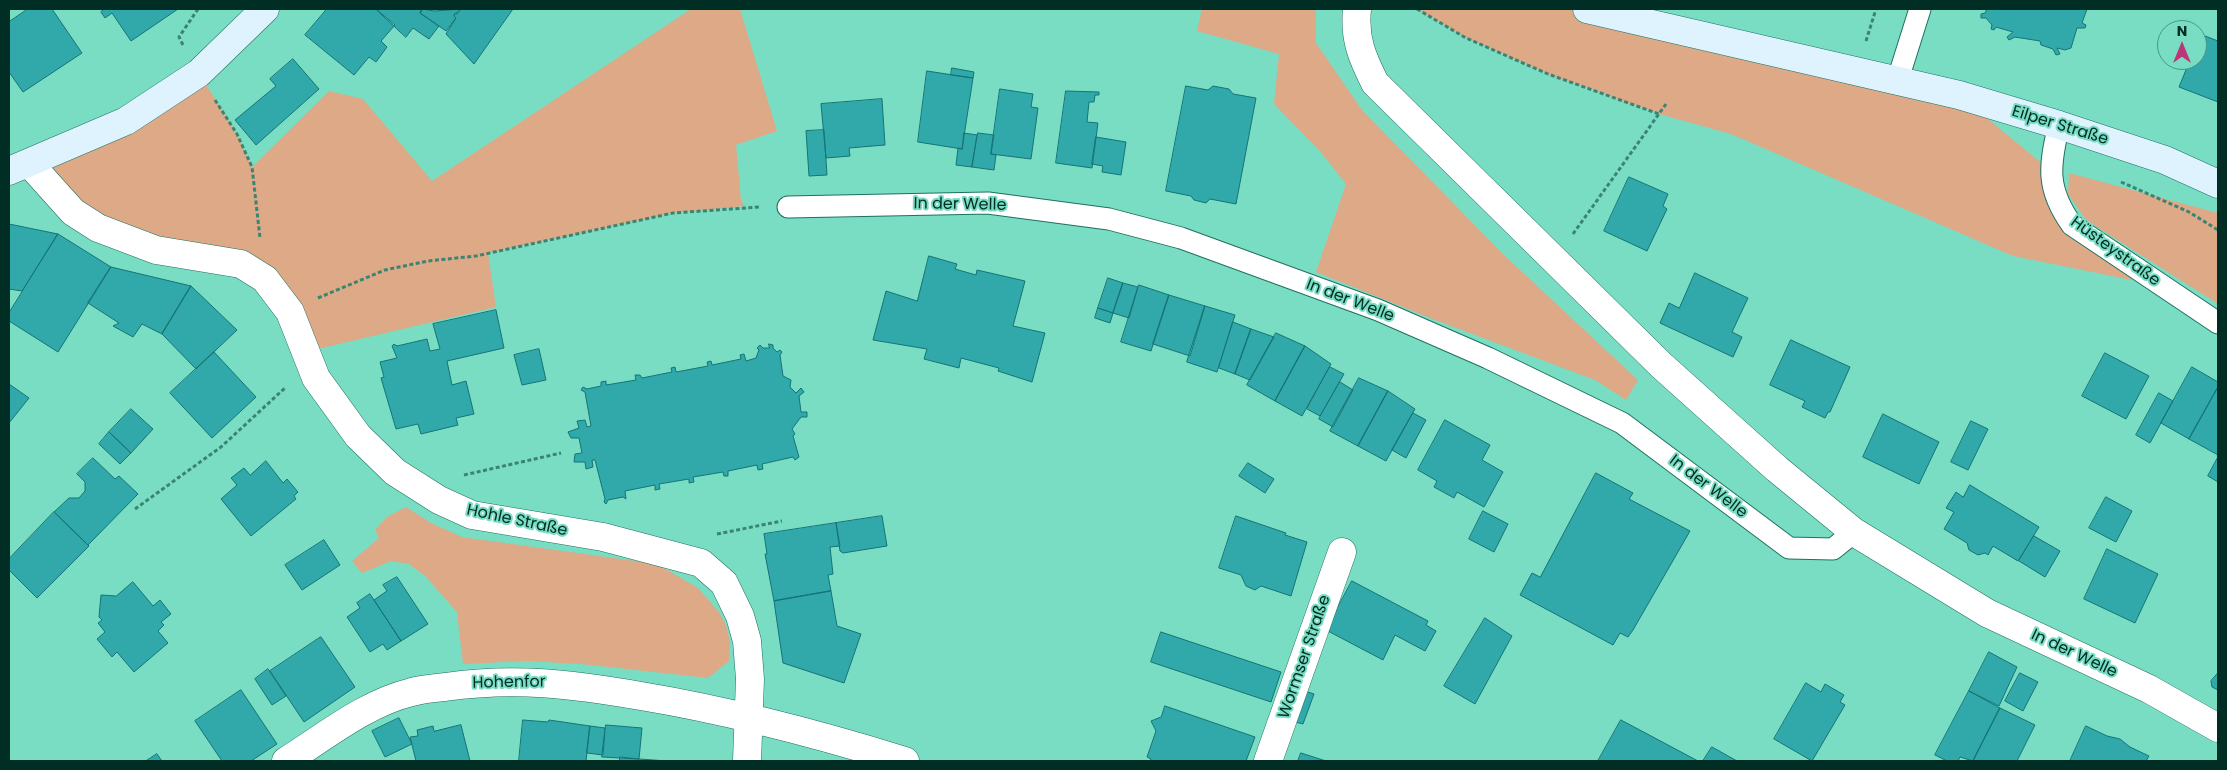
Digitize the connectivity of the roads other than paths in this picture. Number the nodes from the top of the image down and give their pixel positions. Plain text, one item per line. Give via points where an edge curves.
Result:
1 (265, 9) edge
2 (1357, 9) edge
3 (1587, 9) edge
4 (1920, 9) edge
5 (1897, 82) junction
6 (2060, 125) junction
7 (19, 167) edge
8 (2218, 184) edge
9 (788, 208) road end
10 (2218, 323) edge
11 (1854, 532) junction
12 (1342, 552) dead end
13 (748, 716) junction
14 (2218, 728) edge
15 (286, 761) edge
16 (747, 761) edge
17 (905, 761) edge
18 (1268, 761) edge

1 - 7 main road via 199,73 126,121
2 - 11 street, In der Welle via 1360,54 1375,84 1661,365
3 - 5 main road, Eilper Straße
4 - 5 lane
5 - 6 main road, Eilper Straße via 1959,95
6 - 8 main road, Eilper Straße via 2165,160
6 - 10 lane, Hüsteystraße via 2052,157 2053,190 2072,225
7 - 13 street, Hohle Straße via 73,212 98,228 156,250 241,264 265,279 290,312 316,378 358,436 395,472 439,500 472,515 602,537 701,563 724,583 748,641
9 - 11 lane, In der Welle via 988,203 1109,219 1181,238 1378,310 1488,358 1622,423 1789,548 1833,549
11 - 14 street, In der Welle via 1987,613 2149,689
12 - 18 street, Wormser Straße
13 - 15 street, Hohenfor via 574,684 474,683 411,692 365,711
13 - 16 street, Hohle Straße
13 - 17 street

